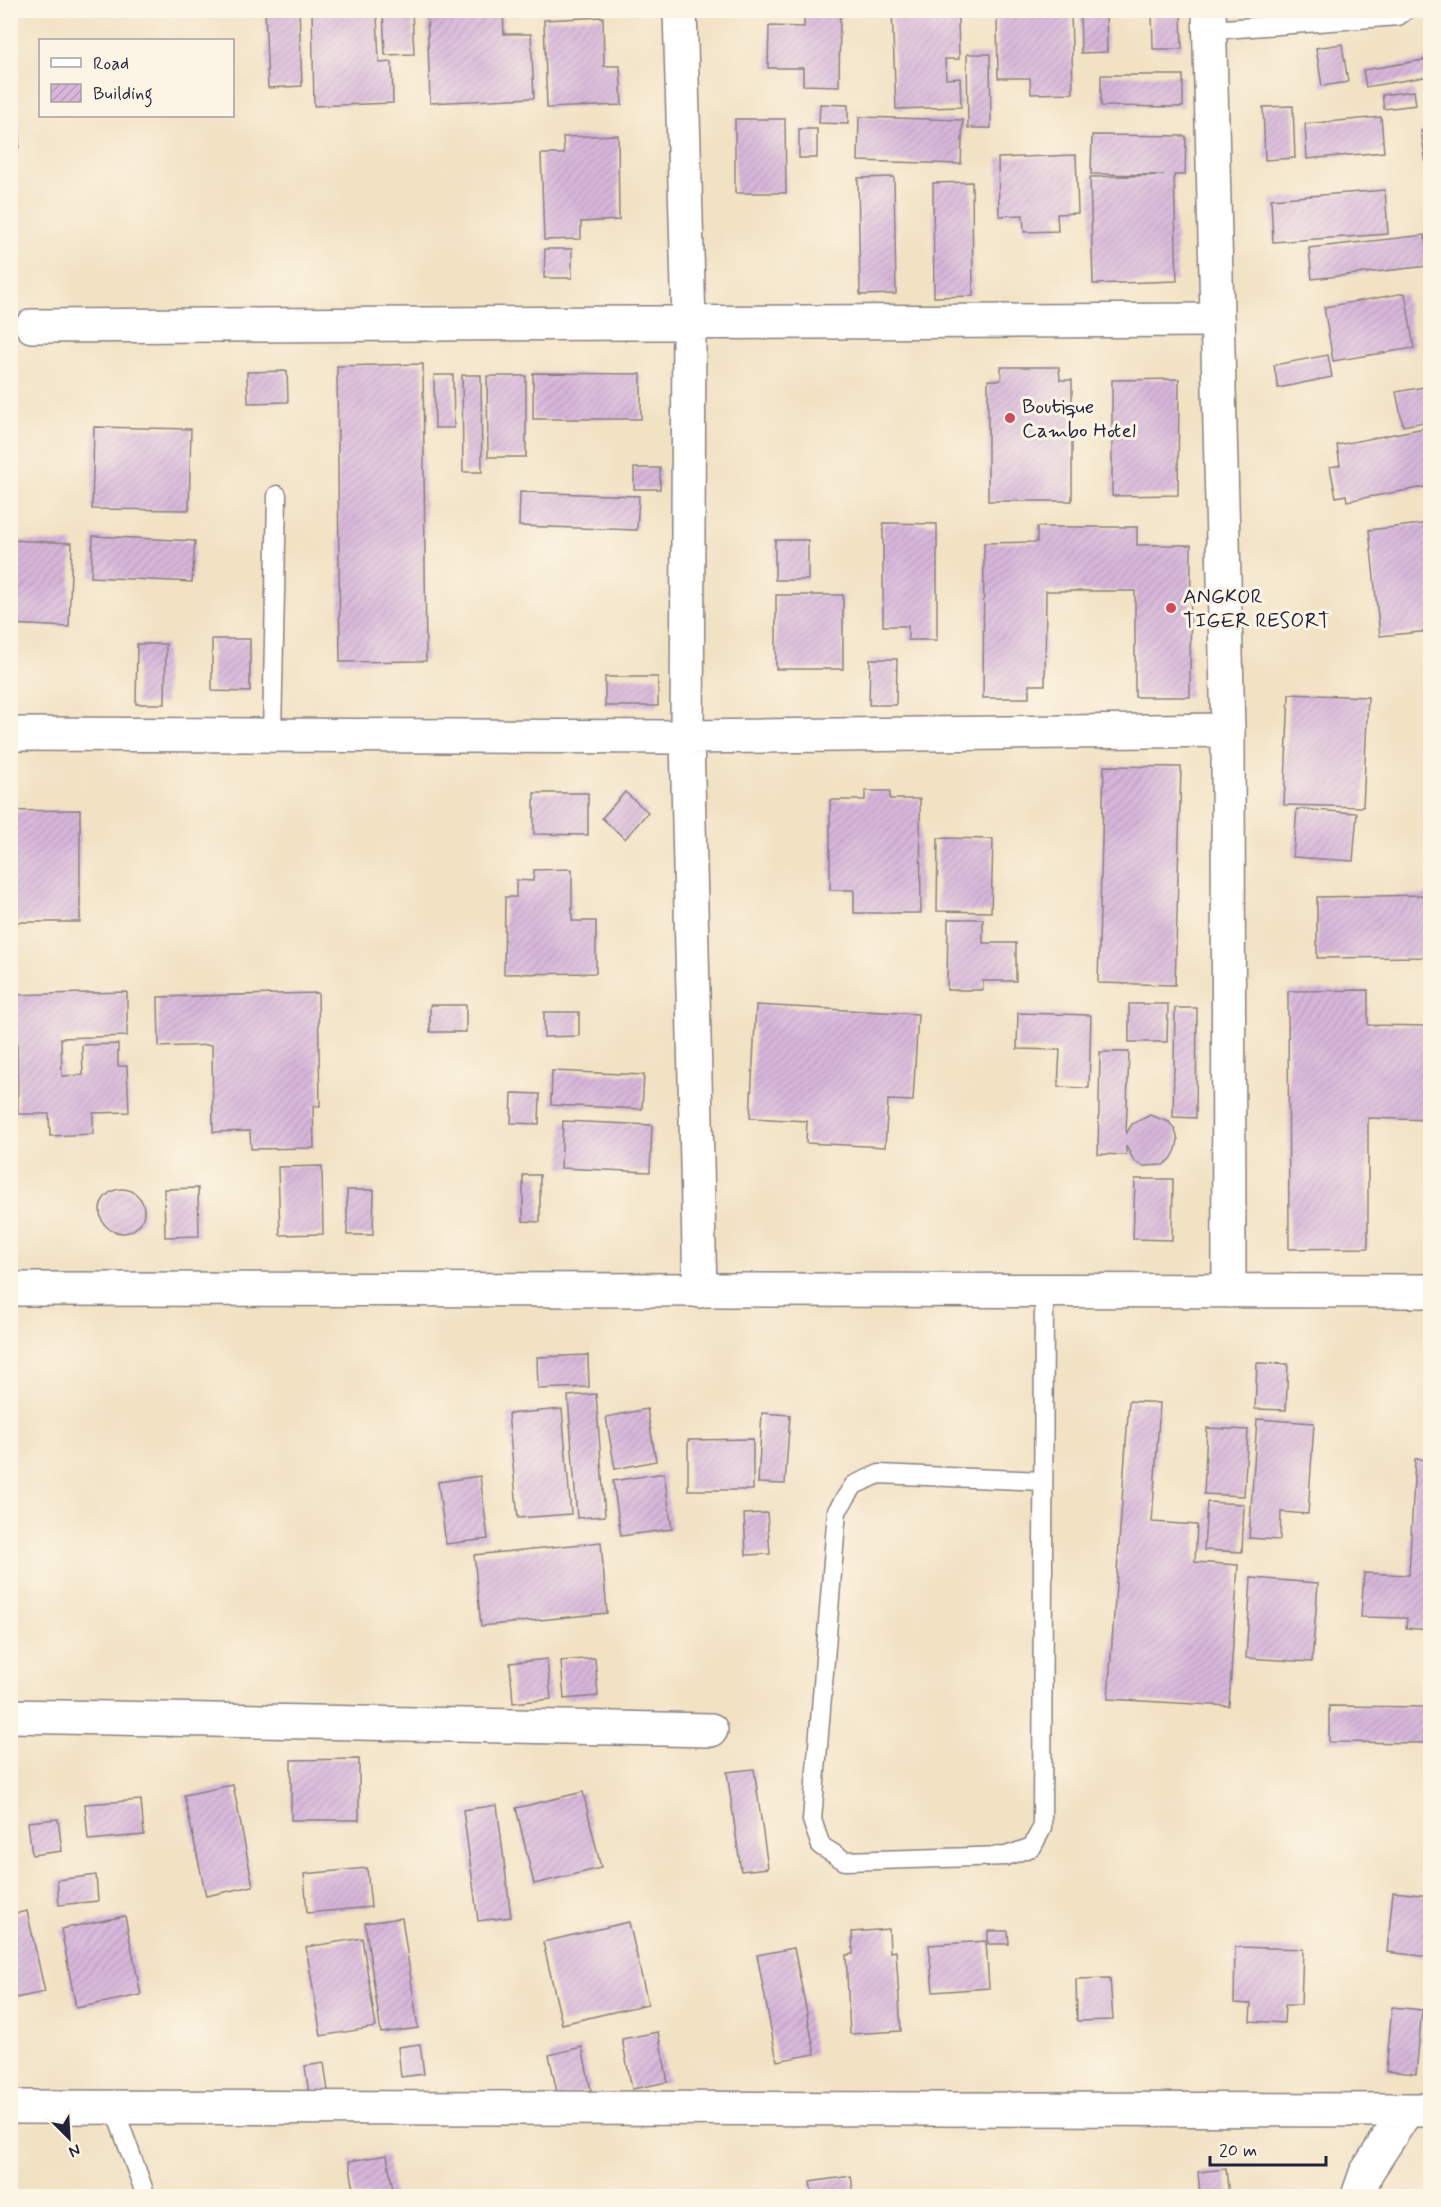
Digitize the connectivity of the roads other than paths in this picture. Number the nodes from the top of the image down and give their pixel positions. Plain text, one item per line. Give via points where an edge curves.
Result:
1 (680, 10) edge
2 (1406, 10) edge
3 (1210, 20) edge
4 (1217, 320) junction
5 (689, 322) junction
6 (32, 326) dead end
7 (277, 495) dead end
8 (1228, 730) junction
9 (10, 734) edge
10 (272, 735) junction
11 (687, 737) junction
12 (10, 1288) edge
13 (700, 1291) junction
14 (1229, 1291) junction
15 (1431, 1291) edge
16 (1044, 1292) junction
17 (1043, 1481) junction
18 (10, 1716) edge
19 (711, 1730) dead end
20 (10, 2108) edge
21 (114, 2108) junction
22 (1419, 2110) edge
23 (146, 2196) edge
24 (1358, 2196) edge

1 - 5 street
2 - 3 lane via 1398,16
3 - 4 street
4 - 5 street
4 - 8 street
5 - 6 street
5 - 11 street
7 - 10 lane
8 - 11 street
8 - 14 street
9 - 10 street
10 - 11 street
11 - 13 street
12 - 13 street
13 - 16 street
14 - 15 street
14 - 16 street
16 - 17 lane
17 - 17 lane via 1042,1828 1032,1847 1006,1856 845,1862 821,1846 812,1820 837,1511 854,1485 879,1474
18 - 19 street
20 - 21 street
21 - 22 street
21 - 23 lane
22 - 24 street via 1366,2173

